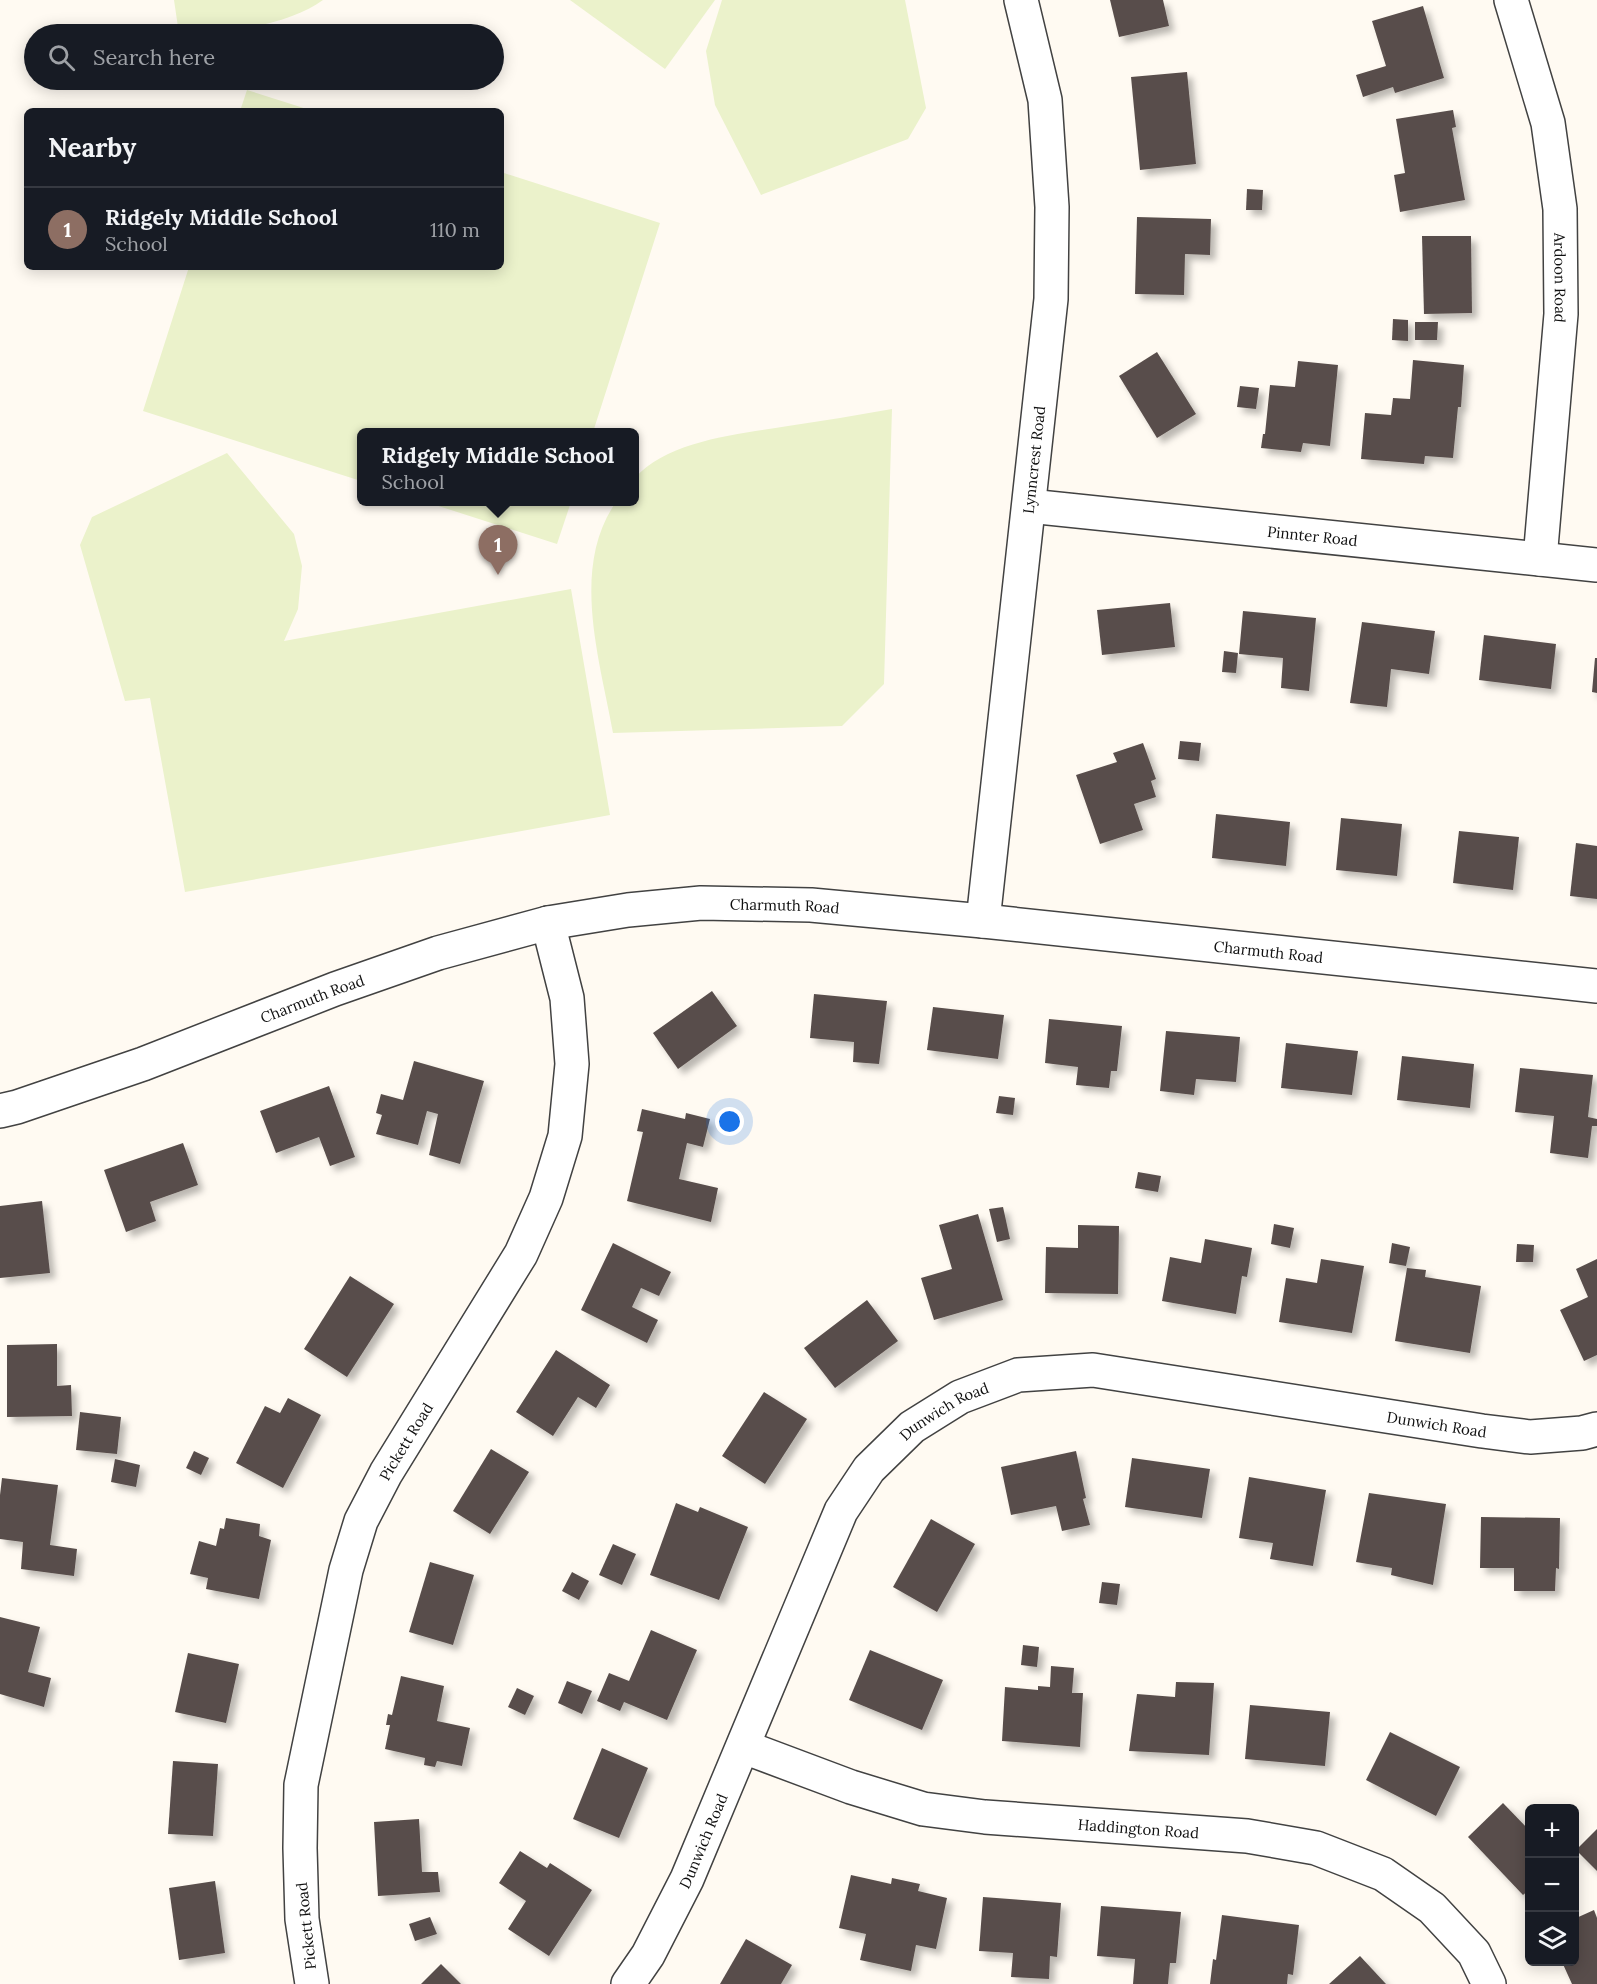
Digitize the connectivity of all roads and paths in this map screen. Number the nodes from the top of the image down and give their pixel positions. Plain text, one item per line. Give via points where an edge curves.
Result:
1 (1021, 0) edge
2 (1511, 0) edge
3 (1029, 506) junction
4 (1540, 559) junction
5 (1597, 565) edge
6 (983, 921) junction
7 (548, 923) junction
8 (1597, 986) edge
9 (0, 1111) edge
10 (1597, 1429) edge
11 (744, 1747) junction
12 (312, 1984) edge
13 (628, 1984) edge
14 (1489, 1984) edge

1 - 3 street, Lynncrest Road via 1045,100 1052,207 1051,299
2 - 4 street, Ardoon Road via 1548,123 1560,209 1561,314
3 - 4 street, Pinnter Road
3 - 6 street, Lynncrest Road
4 - 5 street, Pinnter Road
6 - 7 street, Charmuth Road via 811,905 701,903
6 - 8 street, Charmuth Road
7 - 9 street, Charmuth Road via 438,953 335,988 143,1064
7 - 12 street, Pickett Road via 567,998 572,1064 565,1136 546,1198 520,1254 386,1473 361,1521 346,1570 301,1785 302,1919
10 - 11 street, Dunwich Road via 1530,1437 1093,1370 1018,1375 960,1397 912,1427 869,1469 841,1511
11 - 13 street, Dunwich Road via 687,1879 648,1955
11 - 14 street, Haddington Road via 923,1809 1247,1836 1316,1848 1383,1874 1432,1908 1474,1953

